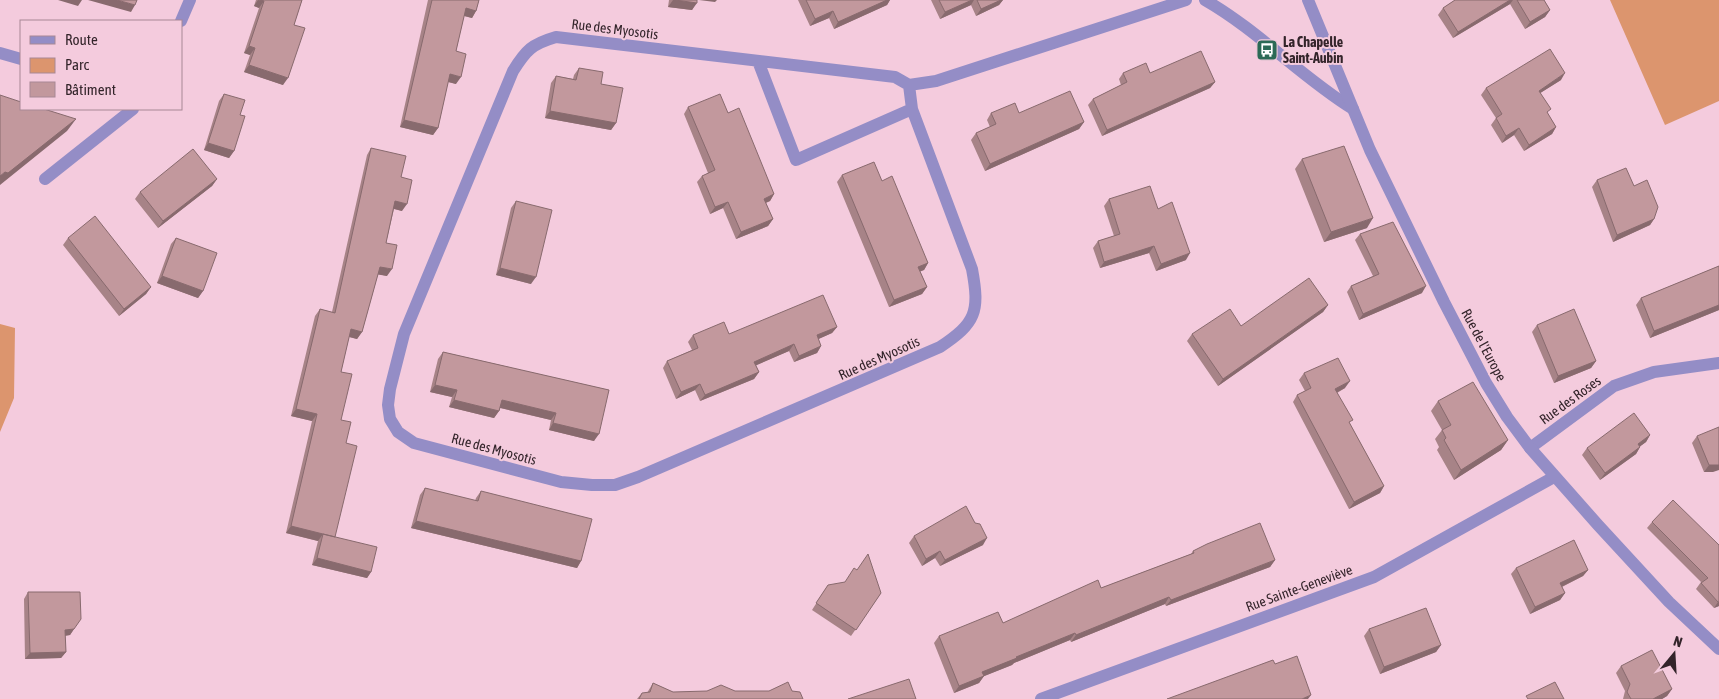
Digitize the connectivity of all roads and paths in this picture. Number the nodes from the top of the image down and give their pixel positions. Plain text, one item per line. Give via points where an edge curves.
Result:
1 (190, 0) edge
2 (1186, 0) edge
3 (1206, 0) edge
4 (1308, 0) edge
5 (181, 20) edge
6 (0, 53) edge
7 (20, 59) edge
8 (758, 61) junction
9 (909, 85) junction
10 (912, 109) junction
11 (1353, 109) junction
12 (132, 110) edge
13 (45, 179) dead end
14 (1719, 363) edge
15 (1530, 448) junction
16 (1554, 477) junction
17 (1719, 649) edge
18 (1041, 699) edge

1 - 5 street
2 - 9 street via 936,81
3 - 11 street via 1235,17 1320,87
4 - 11 street, Rue de l'Europe
6 - 7 street
8 - 9 street, Rue des Myosotis via 895,77
8 - 10 street via 796,160
8 - 10 street, Rue des Myosotis via 556,37 538,42 524,52 509,80 404,334 388,405 390,419 398,432 414,443 561,482 615,485 940,347 970,324 976,306 976,289 972,269
9 - 10 street, Rue des Myosotis
11 - 15 street, Rue de l'Europe via 1370,150 1486,383
12 - 13 street
14 - 15 street, Rue des Roses via 1654,372 1614,386
15 - 16 street, Rue de l'Europe
16 - 17 street, Rue de l'Europe via 1669,602
16 - 18 street, Rue Sainte-Geneviève via 1374,577

